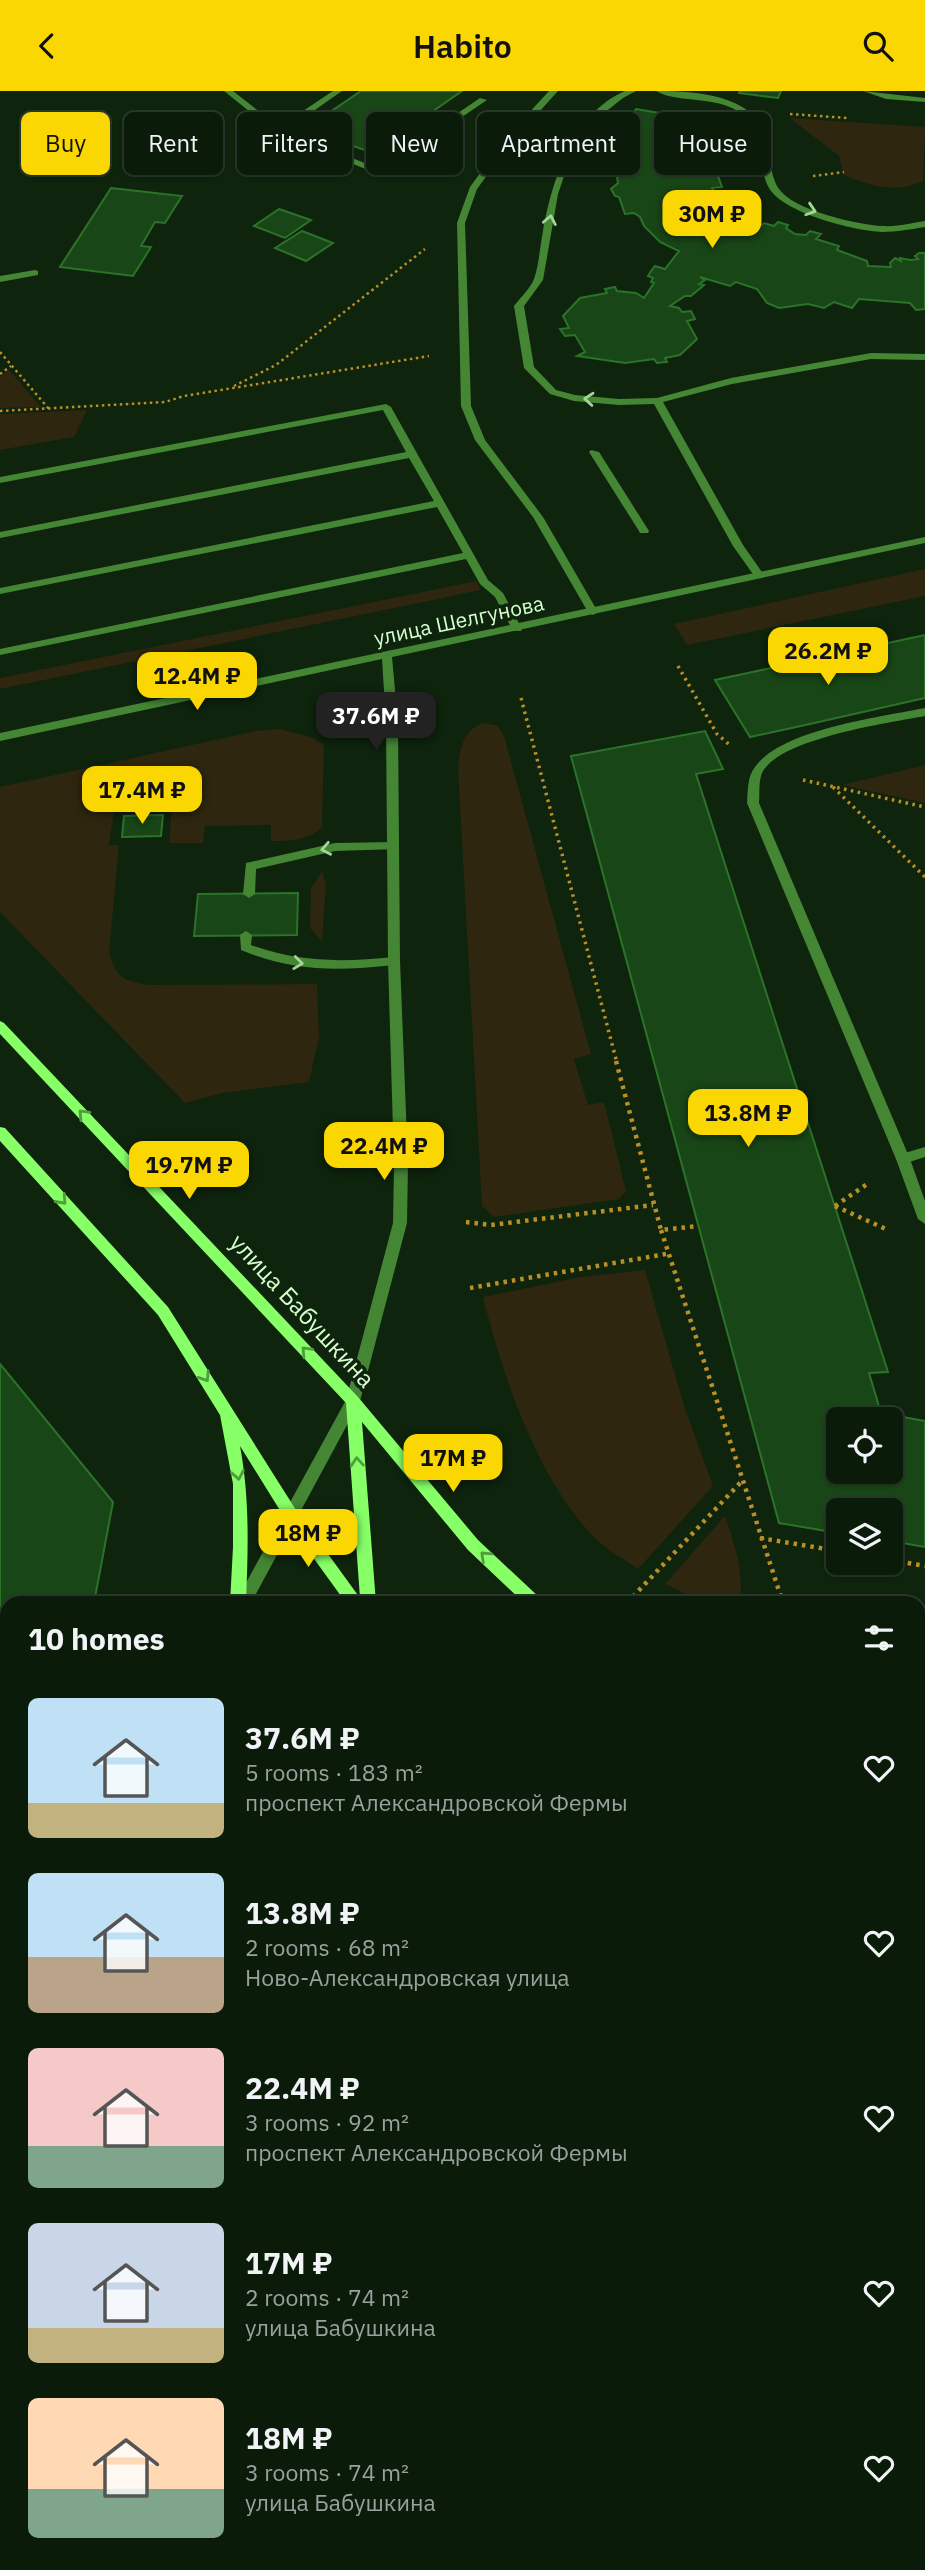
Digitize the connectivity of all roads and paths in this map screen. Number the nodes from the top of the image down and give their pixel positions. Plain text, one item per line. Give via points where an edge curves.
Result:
1 (228, 91) edge
2 (338, 91) edge
3 (554, 91) edge
4 (632, 91) edge
5 (660, 91) edge
6 (867, 91) edge
7 (483, 100) dead end
8 (925, 100) edge
9 (254, 112) edge
10 (306, 112) edge
11 (742, 112) edge
12 (771, 114) edge
13 (846, 118) dead end
14 (352, 161) edge
15 (825, 174) dead end
16 (770, 175) edge
17 (828, 179) dead end
18 (925, 223) edge
19 (431, 244) dead end
20 (35, 273) dead end
21 (0, 279) edge
22 (466, 350) junction
23 (0, 352) edge
24 (925, 357) edge
25 (11, 366) junction
26 (0, 374) edge
27 (230, 388) junction
28 (657, 401) junction
29 (49, 409) junction
30 (0, 411) edge
31 (594, 452) dead end
32 (413, 454) junction
33 (0, 480) edge
34 (440, 503) junction
35 (644, 531) dead end
36 (0, 535) edge
37 (925, 540) edge
38 (470, 555) junction
39 (759, 575) junction
40 (0, 591) edge
41 (593, 612) junction
42 (517, 629) junction
43 (0, 652) edge
44 (387, 656) junction
45 (678, 666) dead end
46 (521, 698) dead end
47 (925, 712) edge
48 (0, 737) edge
49 (758, 770) junction
50 (833, 787) junction
51 (925, 807) edge
52 (394, 846) junction
53 (925, 877) edge
54 (249, 894) dead end
55 (246, 936) dead end
56 (394, 961) junction
57 (0, 1026) edge
58 (0, 1132) edge
59 (925, 1152) edge
60 (902, 1159) junction
61 (653, 1205) junction
62 (835, 1206) dead end
63 (925, 1219) edge
64 (466, 1222) dead end
65 (698, 1226) dead end
66 (661, 1230) junction
67 (891, 1232) dead end
68 (666, 1254) junction
69 (470, 1288) dead end
70 (353, 1401) junction
71 (226, 1408) junction
72 (741, 1482) junction
73 (291, 1515) junction
74 (759, 1538) junction
75 (826, 1549) edge
76 (903, 1562) edge
77 (925, 1566) edge
78 (240, 1596) edge
79 (244, 1596) edge
80 (350, 1596) edge
81 (367, 1596) edge
82 (528, 1596) edge
83 (633, 1596) edge
84 (780, 1596) edge

1 - 9 street
2 - 10 street
3 - 22 street via 507,142 473,189 461,223
28 -> 4 street via 620,402 553,392 529,368 519,306 538,280 562,167 591,120
5 - 11 street
6 - 8 street
7 - 14 street via 377,171
12 - 13 path
15 - 17 path
16 -> 18 street via 780,197 794,205 858,225 880,229
19 - 27 path via 276,365
20 - 21 street
22 - 27 path
22 - 41 street via 470,424 481,445 518,488
23 - 25 path
24 - 28 street via 871,356 731,381
25 - 26 path
25 - 29 path
27 - 29 path via 166,402
28 - 39 street
29 - 30 path
31 - 35 street
32 - 33 street via 386,407
32 - 34 street
32 - 36 street
34 - 38 street
34 - 40 street
37 - 39 street, улица Шелгунова
38 - 42 street
38 - 43 street
39 - 41 street, улица Шелгунова
41 - 42 street, улица Шелгунова
42 - 44 street, улица Шелгунова
44 - 48 street, улица Шелгунова
44 - 52 street
45 - 49 path via 717,734
46 - 61 path
47 - 49 street via 808,737 775,753
49 - 50 path
49 - 60 street via 753,803
50 - 51 path
50 - 53 path
52 -> 54 street via 335,847 250,866
52 - 56 street
55 -> 56 street via 244,947 274,960 331,967
56 - 70 street via 400,1223
70 -> 57 main road, улица Бабушкина
58 -> 71 main road via 163,1311
59 - 60 street
60 - 63 street
61 - 64 path via 491,1225
61 - 66 path
62 - 67 path
65 - 66 path
66 - 68 path
68 - 69 path
68 - 72 path
70 - 73 street
81 -> 70 main road
82 -> 70 main road, улица Бабушкина via 473,1545
71 - 73 main road
71 -> 78 main road via 240,1484
72 - 74 path
72 - 83 path
73 - 79 street
73 - 80 main road
74 - 75 path
74 - 84 path
76 - 77 path

